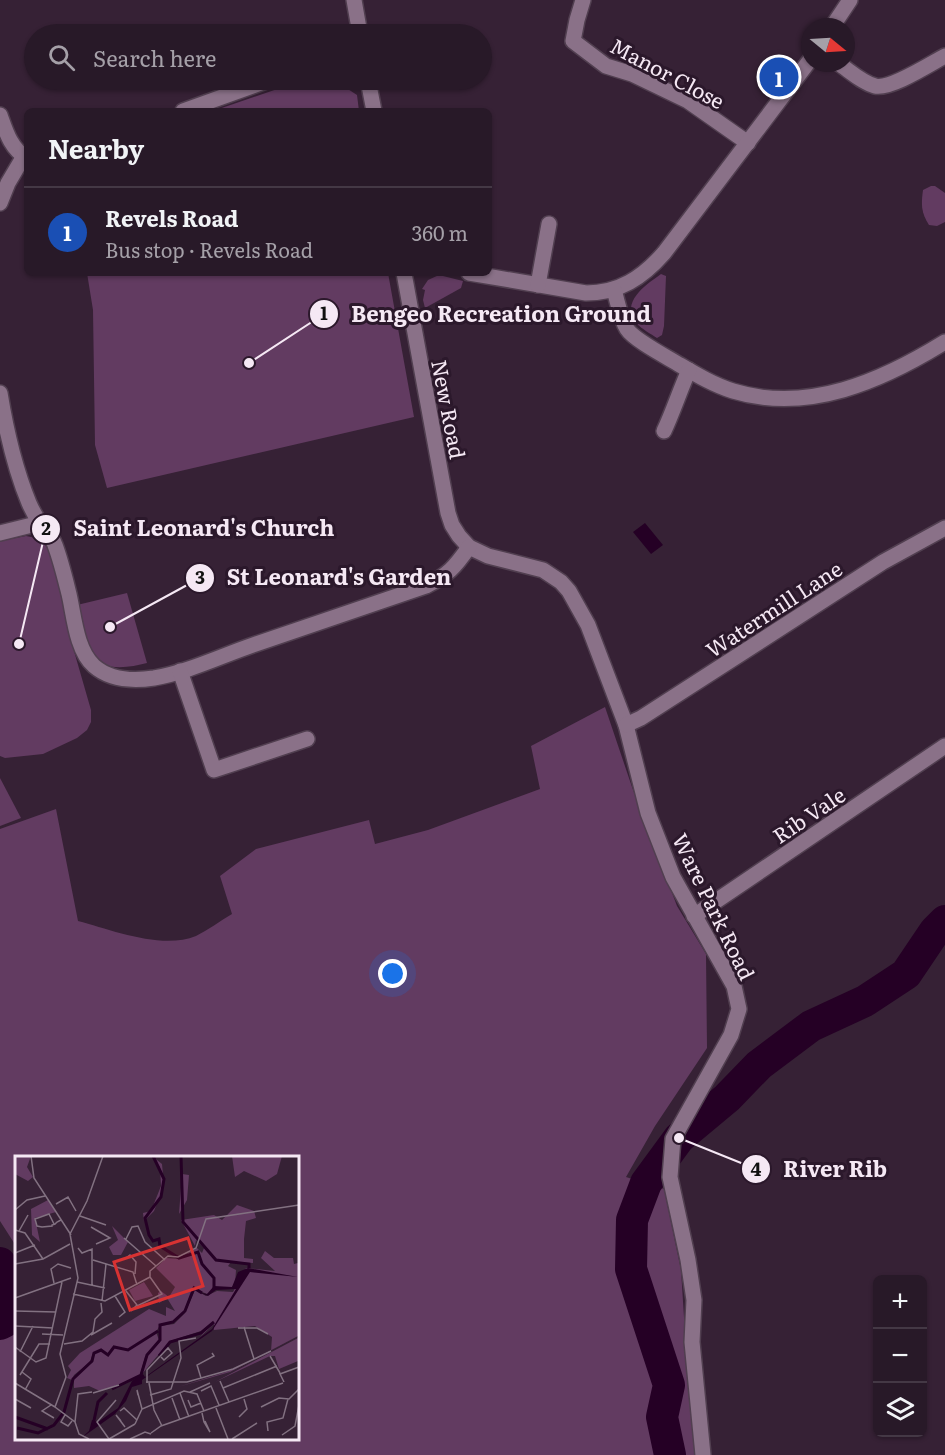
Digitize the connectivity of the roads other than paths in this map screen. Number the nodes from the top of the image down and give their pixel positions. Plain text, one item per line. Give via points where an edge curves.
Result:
1 (354, 0) edge
2 (583, 0) edge
3 (850, 0) edge
4 (838, 18) edge
5 (358, 24) edge
6 (945, 56) edge
7 (801, 72) edge
8 (850, 72) edge
9 (241, 90) edge
10 (370, 90) edge
11 (191, 108) edge
12 (373, 108) edge
13 (0, 115) edge
14 (748, 143) junction
15 (24, 156) edge
16 (24, 159) edge
17 (0, 203) edge
18 (549, 224) dead end
19 (405, 276) edge
20 (487, 276) edge
21 (538, 285) junction
22 (614, 290) junction
23 (945, 342) edge
24 (689, 370) junction
25 (0, 393) edge
26 (664, 431) dead end
27 (40, 523) junction
28 (945, 528) edge
29 (0, 533) edge
30 (469, 547) junction
31 (180, 671) junction
32 (626, 725) junction
33 (307, 739) dead end
34 (945, 746) edge
35 (694, 916) junction
36 (703, 1455) edge

1 - 5 street
2 - 14 street, Manor Close via 573,41 606,66 632,74 688,102
3 - 4 street
6 - 8 street via 888,86 864,82
7 - 14 street
9 - 11 street
10 - 12 street
13 - 15 street via 12,146
14 - 22 street via 653,266
16 - 17 street
18 - 21 street
19 - 30 street, New Road via 448,513
20 - 21 street
21 - 22 street via 586,293
22 - 24 street via 628,332
23 - 24 street via 910,364 861,385 804,398 733,391
24 - 26 street
25 - 27 street via 22,485
27 - 29 street
27 - 31 street via 55,544 78,637 93,665 130,680
28 - 32 street, Watermill Lane via 883,562
30 - 31 street via 447,574 426,586
30 - 32 street, Ware Park Road via 543,570 569,591 588,625
31 - 33 street via 214,770
32 - 35 street, Ware Park Road via 648,813 673,877
34 - 35 street, Rib Vale
35 - 36 street, Ware Park Road via 734,986 739,1009 731,1035 673,1139 670,1177 694,1300 692,1342

